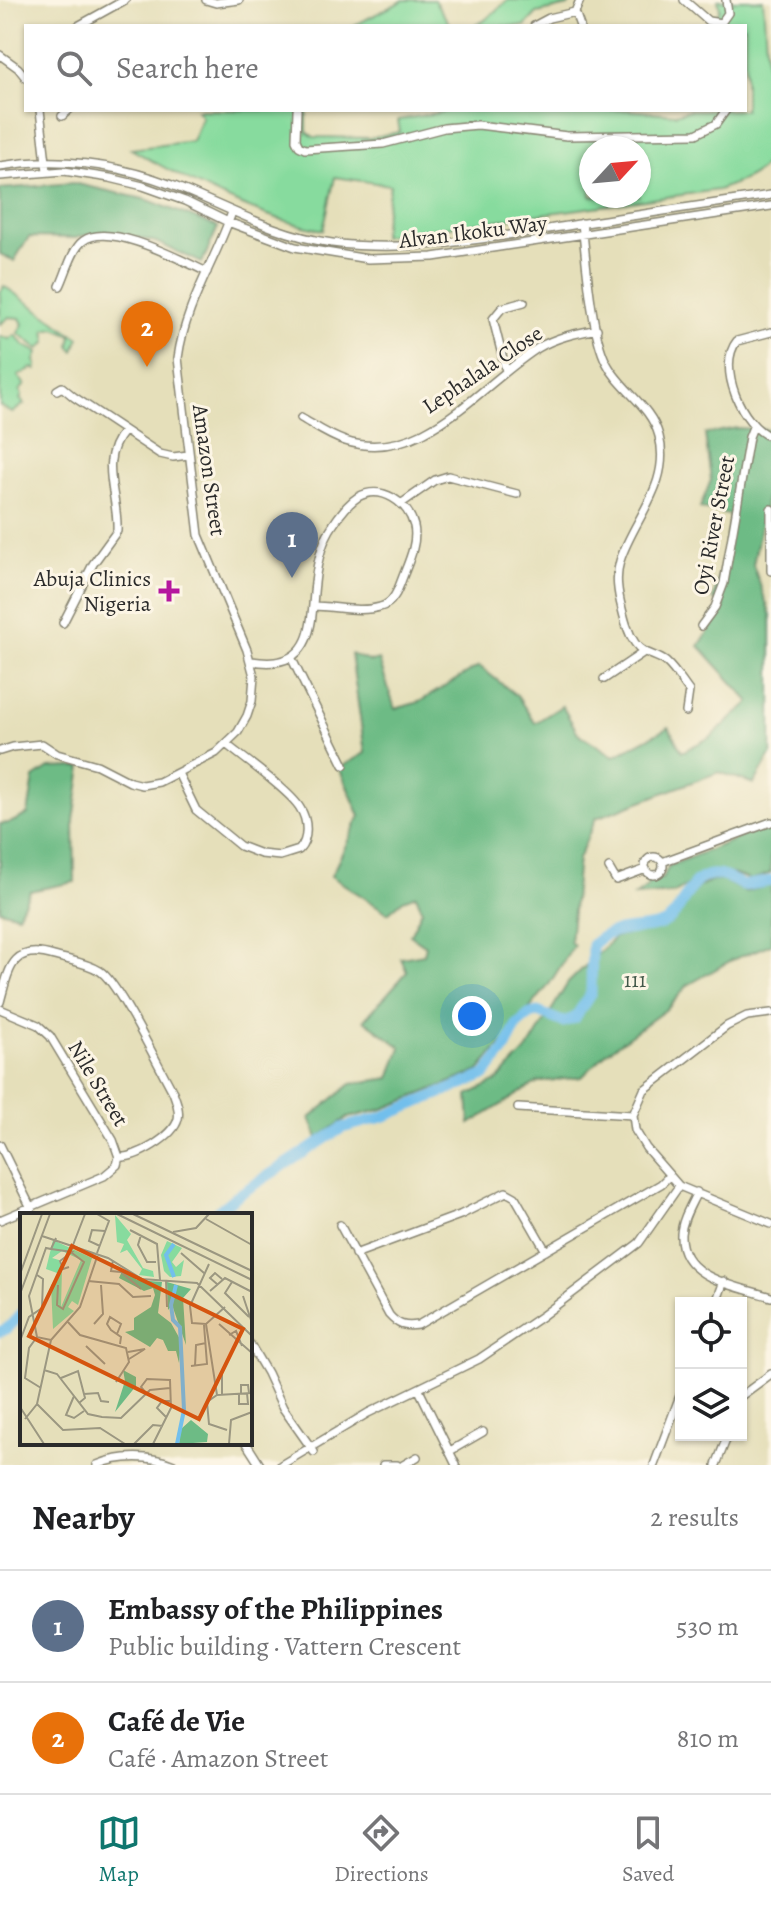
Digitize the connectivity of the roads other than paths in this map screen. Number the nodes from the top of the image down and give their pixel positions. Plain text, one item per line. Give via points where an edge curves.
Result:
1 (125, 0) edge
2 (206, 0) edge
3 (239, 0) edge
4 (580, 0) edge
5 (684, 0) edge
6 (726, 0) edge
7 (575, 12) junction
8 (84, 24) edge
9 (538, 24) edge
10 (579, 24) edge
11 (722, 24) edge
12 (0, 55) edge
13 (24, 62) edge
14 (18, 68) junction
15 (24, 76) edge
16 (40, 112) edge
17 (67, 112) edge
18 (297, 112) edge
19 (725, 112) edge
20 (62, 116) dead end
21 (45, 160) junction
22 (0, 166) edge
23 (47, 171) junction
24 (0, 176) edge
25 (771, 195) edge
26 (771, 206) edge
27 (232, 212) junction
28 (228, 222) junction
29 (582, 223) junction
30 (584, 235) junction
31 (207, 272) junction
32 (60, 286) dead end
33 (524, 302) dead end
34 (597, 329) junction
35 (771, 332) edge
36 (506, 371) junction
37 (57, 390) dead end
38 (301, 418) dead end
39 (753, 427) junction
40 (124, 431) junction
41 (771, 437) edge
42 (188, 455) junction
43 (517, 494) dead end
44 (402, 503) junction
45 (771, 509) edge
46 (771, 571) edge
47 (313, 606) junction
48 (63, 623) dead end
49 (701, 626) dead end
50 (644, 652) junction
51 (291, 657) junction
52 (251, 661) junction
53 (604, 679) dead end
54 (686, 712) dead end
55 (226, 744) junction
56 (0, 751) edge
57 (344, 765) dead end
58 (178, 773) junction
59 (771, 822) edge
60 (662, 862) junction
61 (609, 868) dead end
62 (646, 869) junction
63 (0, 1002) edge
64 (0, 1009) edge
65 (771, 1013) edge
66 (518, 1108) dead end
67 (633, 1115) junction
68 (0, 1145) edge
69 (119, 1157) junction
70 (669, 1176) junction
71 (679, 1186) junction
72 (697, 1192) junction
73 (31, 1208) junction
74 (0, 1220) edge
75 (771, 1224) edge
76 (340, 1225) dead end
77 (546, 1251) junction
78 (355, 1254) junction
79 (724, 1281) junction
80 (718, 1297) edge
81 (771, 1297) edge
82 (252, 1348) edge
83 (771, 1374) edge
84 (419, 1390) junction
85 (747, 1392) edge
86 (675, 1409) edge
87 (483, 1432) dead end
88 (726, 1441) edge
89 (247, 1445) edge
90 (313, 1449) junction
91 (450, 1451) junction
92 (417, 1457) dead end
93 (97, 1465) edge
94 (174, 1465) edge
95 (260, 1465) edge
96 (281, 1465) edge
97 (383, 1465) edge
98 (400, 1465) edge
99 (456, 1465) edge
100 (654, 1465) edge
101 (716, 1465) edge

1 - 8 street
2 - 3 street
4 - 7 street
5 - 11 street via 708,21
6 - 11 street via 728,13
7 - 9 street
7 - 10 street
12 - 14 street
13 - 14 street
14 - 15 street
16 - 21 street
17 - 20 street
18 - 19 street via 296,140 305,149 383,144 478,125 567,136 696,134 716,124
21 - 22 street, Alvan Ikoku Way
21 - 23 street
21 - 27 street, Alvan Ikoku Way via 147,176
23 - 24 street, Alvan Ikoku Way
23 - 28 street, Alvan Ikoku Way via 143,186
25 - 29 street, Alvan Ikoku Way
26 - 30 street, Alvan Ikoku Way
27 - 28 street, Amazon Street
27 - 29 street, Alvan Ikoku Way via 296,235 368,247 432,245
28 - 30 street, Alvan Ikoku Way via 295,247 368,259 433,257
28 - 31 street, Amazon Street
29 - 30 street
30 - 34 street
31 - 32 street via 133,240 101,237 80,243
31 - 42 street, Amazon Street via 185,323 178,358
33 - 36 street via 502,308 493,319
34 - 36 street, Lephalala Close via 552,341
34 - 50 street via 607,366 645,409 659,436 661,470 617,575 625,622
35 - 39 street via 742,338 728,354 731,379
36 - 38 street, Lephalala Close via 459,412 391,444 346,441
37 - 40 street via 62,387
39 - 41 street
39 - 49 street, Oyi River Street via 724,583
40 - 42 street via 160,454
40 - 48 street via 109,458 117,531
42 - 52 street, Amazon Street via 199,535
43 - 44 street via 448,476
44 - 47 street via 370,493 349,503 320,552
44 - 47 street via 415,539 393,598 380,607 359,610
45 - 46 street
47 - 51 street via 306,643
50 - 53 street
50 - 54 street via 665,661 689,691
51 - 52 street
51 - 57 street
52 - 55 street, Amazon Street via 252,701 238,732
55 - 58 street, Amazon Street
55 - 58 street via 300,808 306,838 299,850 280,856 240,846 196,810
56 - 58 street, Amazon Street via 42,744 142,785
59 - 60 street
60 - 62 street via 649,858
60 - 62 street via 657,874
61 - 62 street via 616,880
63 - 69 street via 15,961 37,951 100,971 114,986 178,1106 171,1131 135,1157
64 - 69 street, Nile Street via 50,1036
65 - 67 street via 727,1026 644,1090
66 - 67 street
67 - 70 street via 635,1130
68 - 73 street
69 - 73 street via 104,1176
70 - 71 street
70 - 77 street
71 - 72 street
71 - 84 street via 639,1243 479,1359
72 - 75 street
72 - 79 street via 684,1221 682,1246 697,1270
73 - 74 street
76 - 78 street
77 - 78 street via 515,1197 506,1192
77 - 78 street via 407,1327 389,1315
79 - 80 street
79 - 81 street
82 - 90 street via 283,1408
83 - 85 street
84 - 90 street via 368,1413
84 - 91 street
86 - 100 street
87 - 91 street
88 - 101 street
89 - 95 street
90 - 96 street
91 - 99 street
92 - 98 street
93 - 94 street via 134,1458
97 - 98 street

